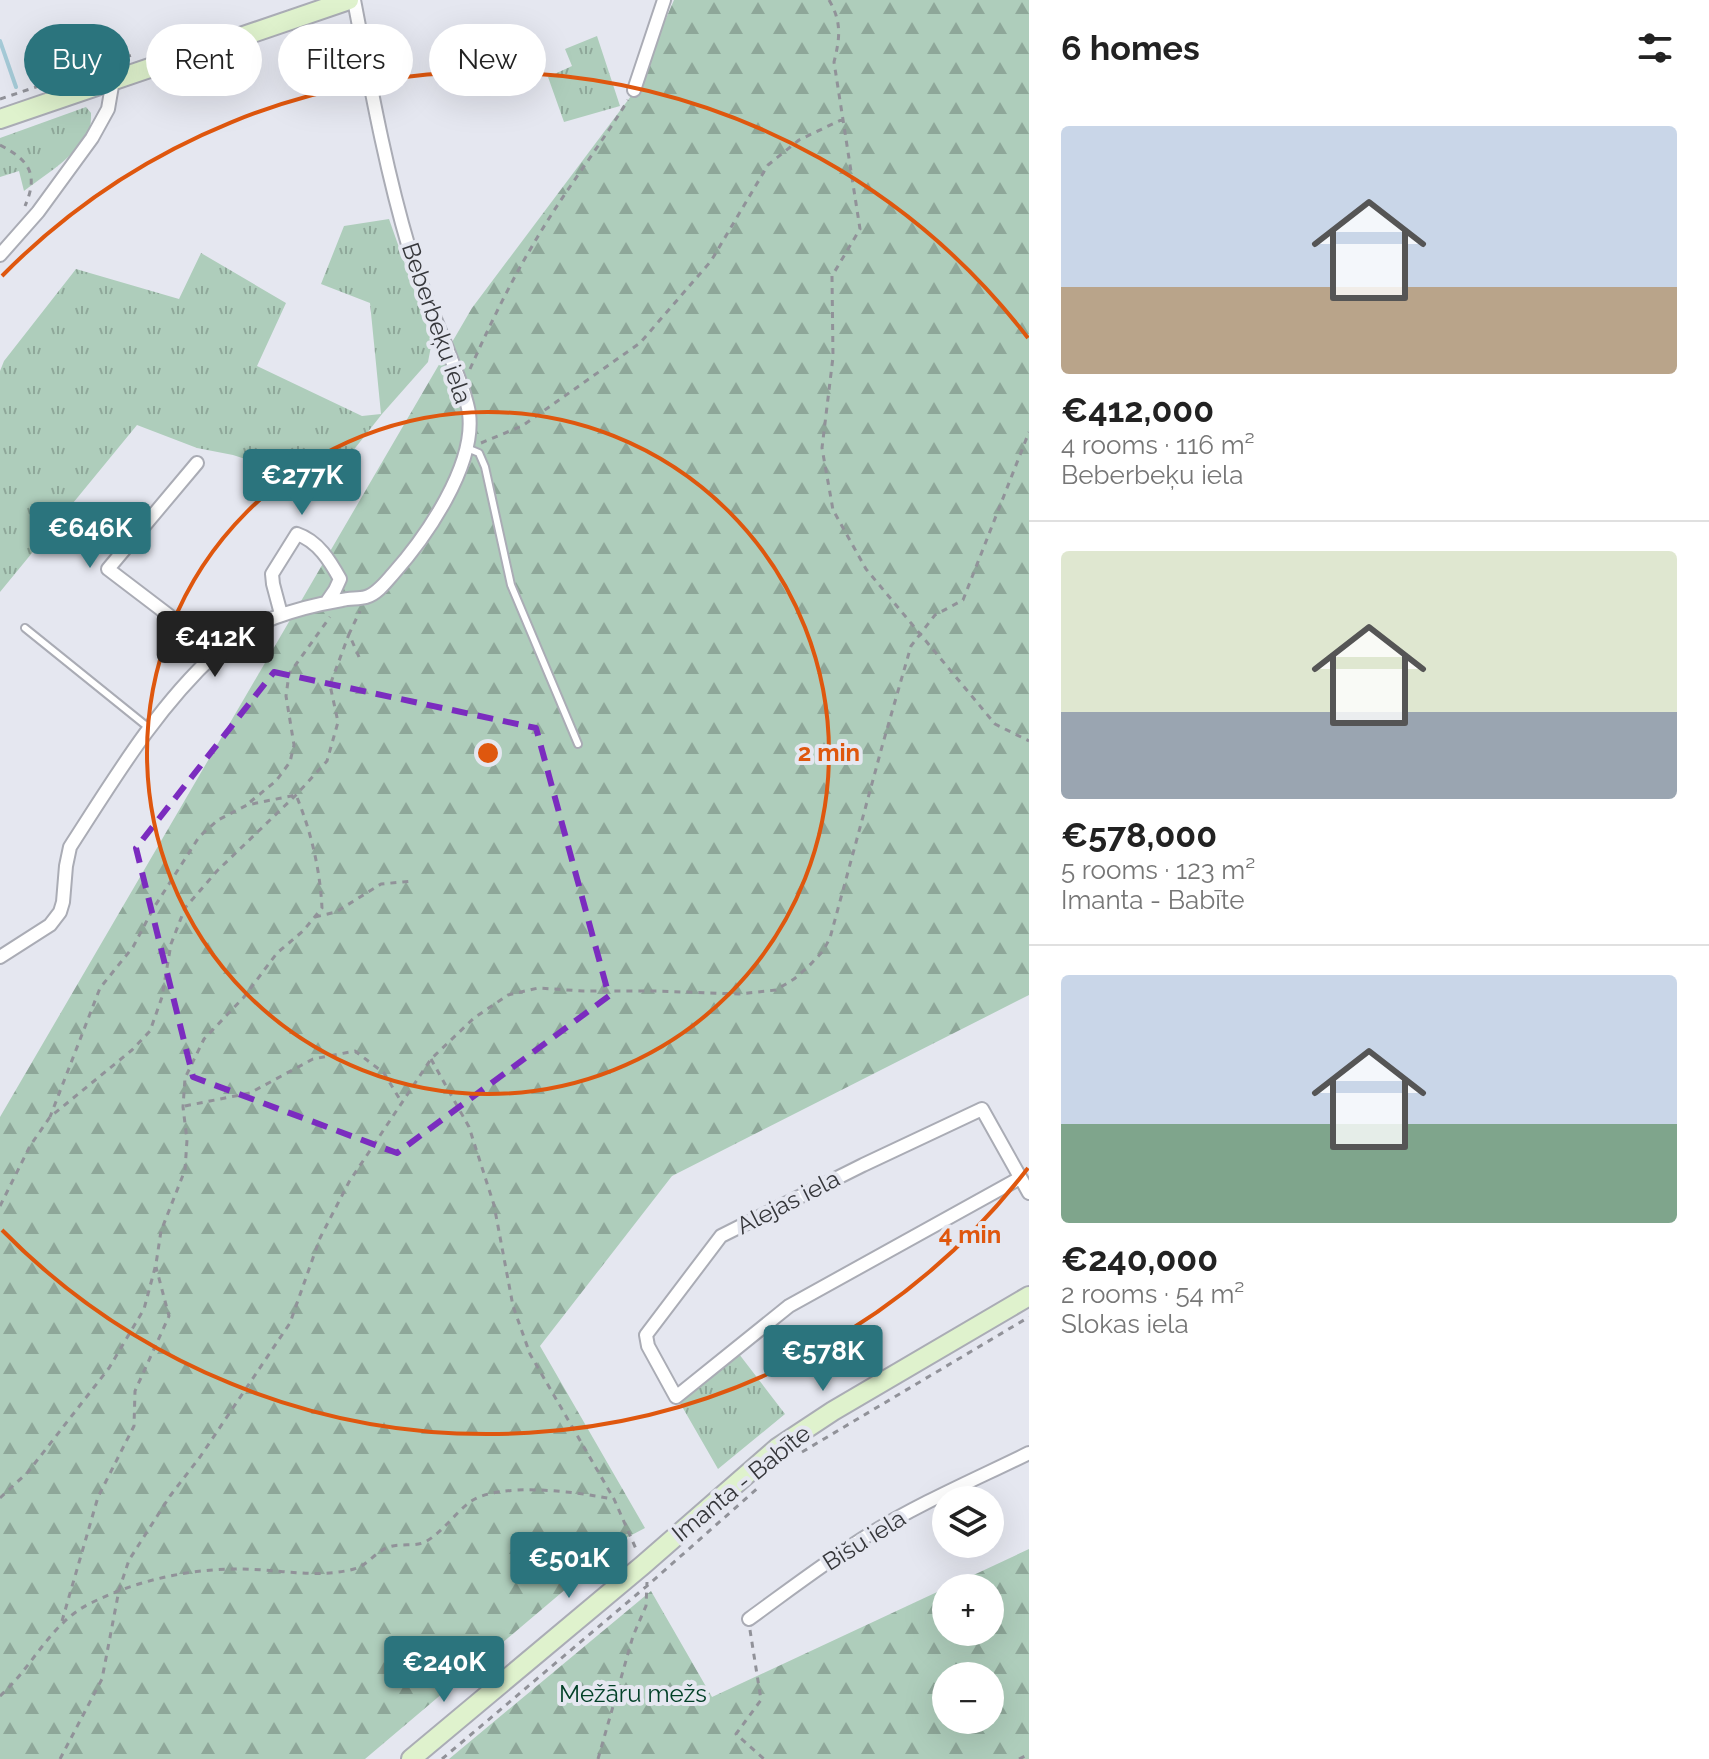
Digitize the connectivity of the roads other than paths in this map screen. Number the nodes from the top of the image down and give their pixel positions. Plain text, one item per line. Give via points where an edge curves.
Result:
1 (352, 0) edge
2 (664, 0) edge
3 (130, 74) edge
4 (634, 90) road end
5 (67, 96) edge
6 (110, 96) edge
7 (0, 119) edge
8 (0, 255) edge
9 (467, 448) junction
10 (197, 463) dead end
11 (326, 603) junction
12 (281, 614) junction
13 (25, 628) dead end
14 (217, 652) junction
15 (149, 728) junction
16 (578, 744) dead end
17 (0, 957) edge
18 (1020, 1178) junction
19 (1029, 1193) edge
20 (1029, 1296) edge
21 (1029, 1453) edge
22 (749, 1619) road end
23 (411, 1759) edge

1 - 3 main road
1 - 9 street, Beberbeķu iela via 410,252 462,386 470,430
2 - 4 street
5 - 7 main road
6 - 8 street via 92,138
9 - 11 street, Beberbeķu iela via 435,518 380,588 367,597
9 - 16 lane via 479,453 485,467 511,585
10 - 14 street via 108,569
11 - 12 street
11 - 12 street via 340,579 319,548 297,534 272,574
12 - 14 street via 247,629
13 - 15 lane
14 - 15 street
15 - 17 street via 70,847 60,912 50,925
18 - 18 street, Alejas iela via 789,1306 676,1397 648,1346 646,1335 721,1236 982,1109
18 - 19 street
20 - 23 main road, Imanta - Babīte via 777,1448
21 - 22 street, Bišu iela via 871,1533

